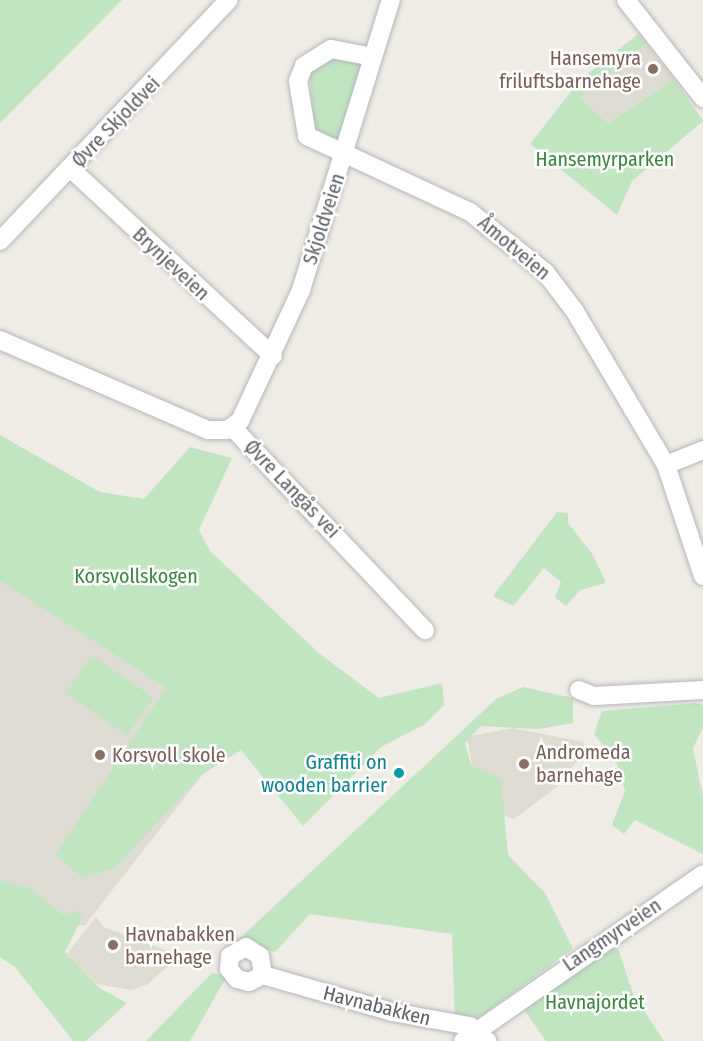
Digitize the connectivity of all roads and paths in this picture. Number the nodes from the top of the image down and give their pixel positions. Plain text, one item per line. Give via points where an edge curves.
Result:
1 (229, 0) edge
2 (391, 0) edge
3 (626, 0) edge
4 (373, 57) junction
5 (703, 98) edge
6 (344, 154) junction
7 (71, 169) junction
8 (0, 241) edge
9 (0, 340) edge
10 (273, 356) junction
11 (232, 428) junction
12 (703, 450) edge
13 (666, 465) junction
14 (703, 576) edge
15 (425, 630) dead end
16 (579, 690) dead end
17 (703, 690) edge
18 (703, 874) edge
19 (263, 975) dead end
20 (483, 1035) edge
21 (463, 1041) edge

1 - 7 street, Øvre Skjoldvei
2 - 4 street, Skjoldveien
3 - 5 street
4 - 6 street, Skjoldveien
4 - 6 street, Åmotveien via 331,49 300,74 307,136
6 - 10 street, Skjoldveien
6 - 13 street, Åmotveien via 470,212 532,259 569,302
7 - 8 street, Øvre Skjoldvei
7 - 10 street, Brynjeveien
9 - 11 street, Øvre Langås vei via 208,430
10 - 11 street, Skjoldveien via 248,411
11 - 15 street, Øvre Langås vei
12 - 13 street
13 - 14 street, Åmotveien
16 - 17 street via 594,696
18 - 20 street, Langmyrveien
19 - 20 street, Havnabakken
20 - 21 street, Langmyrveien

